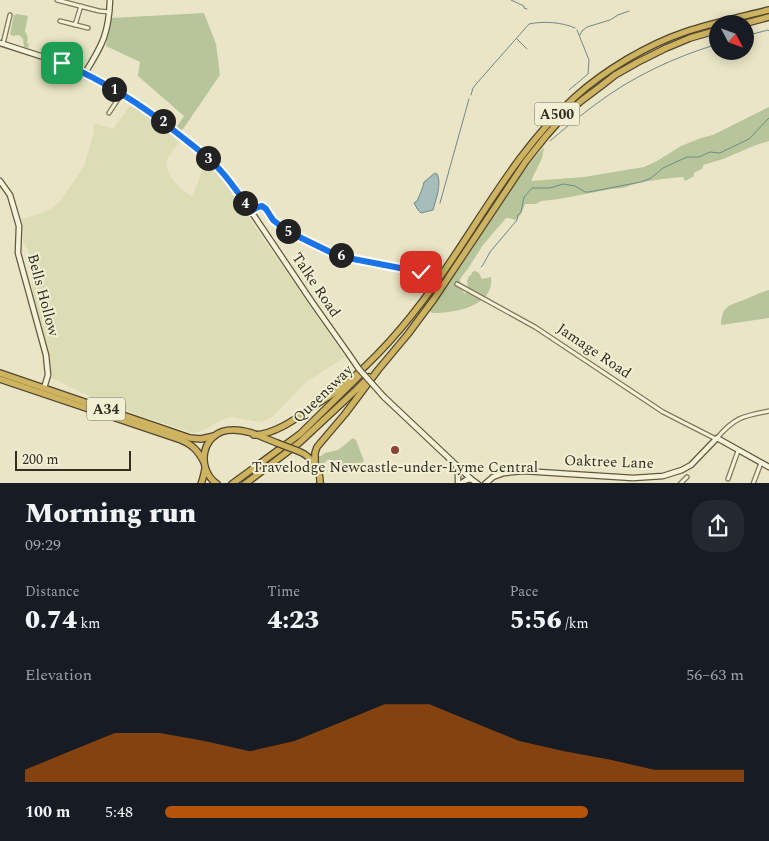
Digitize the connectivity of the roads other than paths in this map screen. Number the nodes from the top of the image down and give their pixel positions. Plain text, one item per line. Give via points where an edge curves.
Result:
1 (57, 0) edge
2 (110, 0) edge
3 (81, 6) junction
4 (769, 10) edge
5 (109, 12) junction
6 (769, 17) edge
7 (10, 18) dead end
8 (60, 21) dead end
9 (754, 21) edge
10 (75, 25) junction
11 (88, 28) dead end
12 (709, 33) edge
13 (1, 44) edge
14 (85, 73) junction
15 (122, 93) junction
16 (109, 113) dead end
17 (0, 181) edge
18 (251, 211) junction
19 (421, 272) dead end
20 (457, 284) dead end
21 (417, 308) junction
22 (419, 318) junction
23 (0, 373) edge
24 (0, 379) edge
25 (44, 388) junction
26 (769, 411) edge
27 (254, 435) junction
28 (214, 436) junction
29 (717, 439) junction
30 (738, 450) junction
31 (204, 462) junction
32 (454, 462) junction
33 (761, 463) junction
34 (315, 464) junction
35 (769, 467) edge
36 (205, 470) junction
37 (687, 476) dead end
38 (728, 479) dead end
39 (475, 481) edge
40 (321, 482) edge
41 (486, 482) edge
42 (201, 483) edge
43 (216, 483) edge
44 (233, 483) edge
45 (246, 483) edge
46 (459, 483) edge
47 (461, 483) edge
48 (681, 483) edge
49 (753, 483) edge

1 - 3 street
2 - 5 street
3 - 5 street
3 - 10 street
4 - 21 highway, A500 via 684,32 618,65 576,96 518,160
5 - 14 street via 103,42
6 - 9 highway
7 - 13 street
8 - 10 street
10 - 11 street
12 - 22 highway, A500 via 666,48 615,75 562,119 526,161
13 - 14 street, Talke Road
14 - 15 street, Talke Road
15 - 16 street
15 - 18 street, Talke Road via 205,155
17 - 25 street, Bells Hollow via 10,196 19,226 18,252 46,355 48,375
18 - 19 street via 262,206 287,231 330,252
18 - 32 street, Talke Road, bridge via 359,369 384,397
20 - 29 street, Jamage Road via 535,327 663,412
21 - 27 highway via 341,388 270,433
21 - 44 highway, Queensway / A500 via 375,360 333,403 300,434
22 - 34 highway via 317,447
22 - 45 highway, Queensway / A500 via 356,390 299,443
23 - 25 highway, A34
24 - 31 highway, A34 via 181,440 198,450
25 - 28 highway, A34 via 190,438
26 - 29 street via 735,420
27 - 28 highway via 231,430
27 - 34 highway, bridge via 298,451
28 - 31 highway via 205,451
29 - 30 street, Jamage Road
29 - 41 street, Oaktree Lane via 691,465 663,476 633,478 523,471 504,473
30 - 33 street, Jamage Road
30 - 38 street
31 - 36 highway
32 - 39 street, Talke Road
32 - 46 street
33 - 35 street, Jamage Road
33 - 49 street
34 - 40 highway
36 - 42 highway
36 - 43 highway
37 - 48 street
39 - 41 street, Oaktree Lane
39 - 47 street, Oaktree Lane

